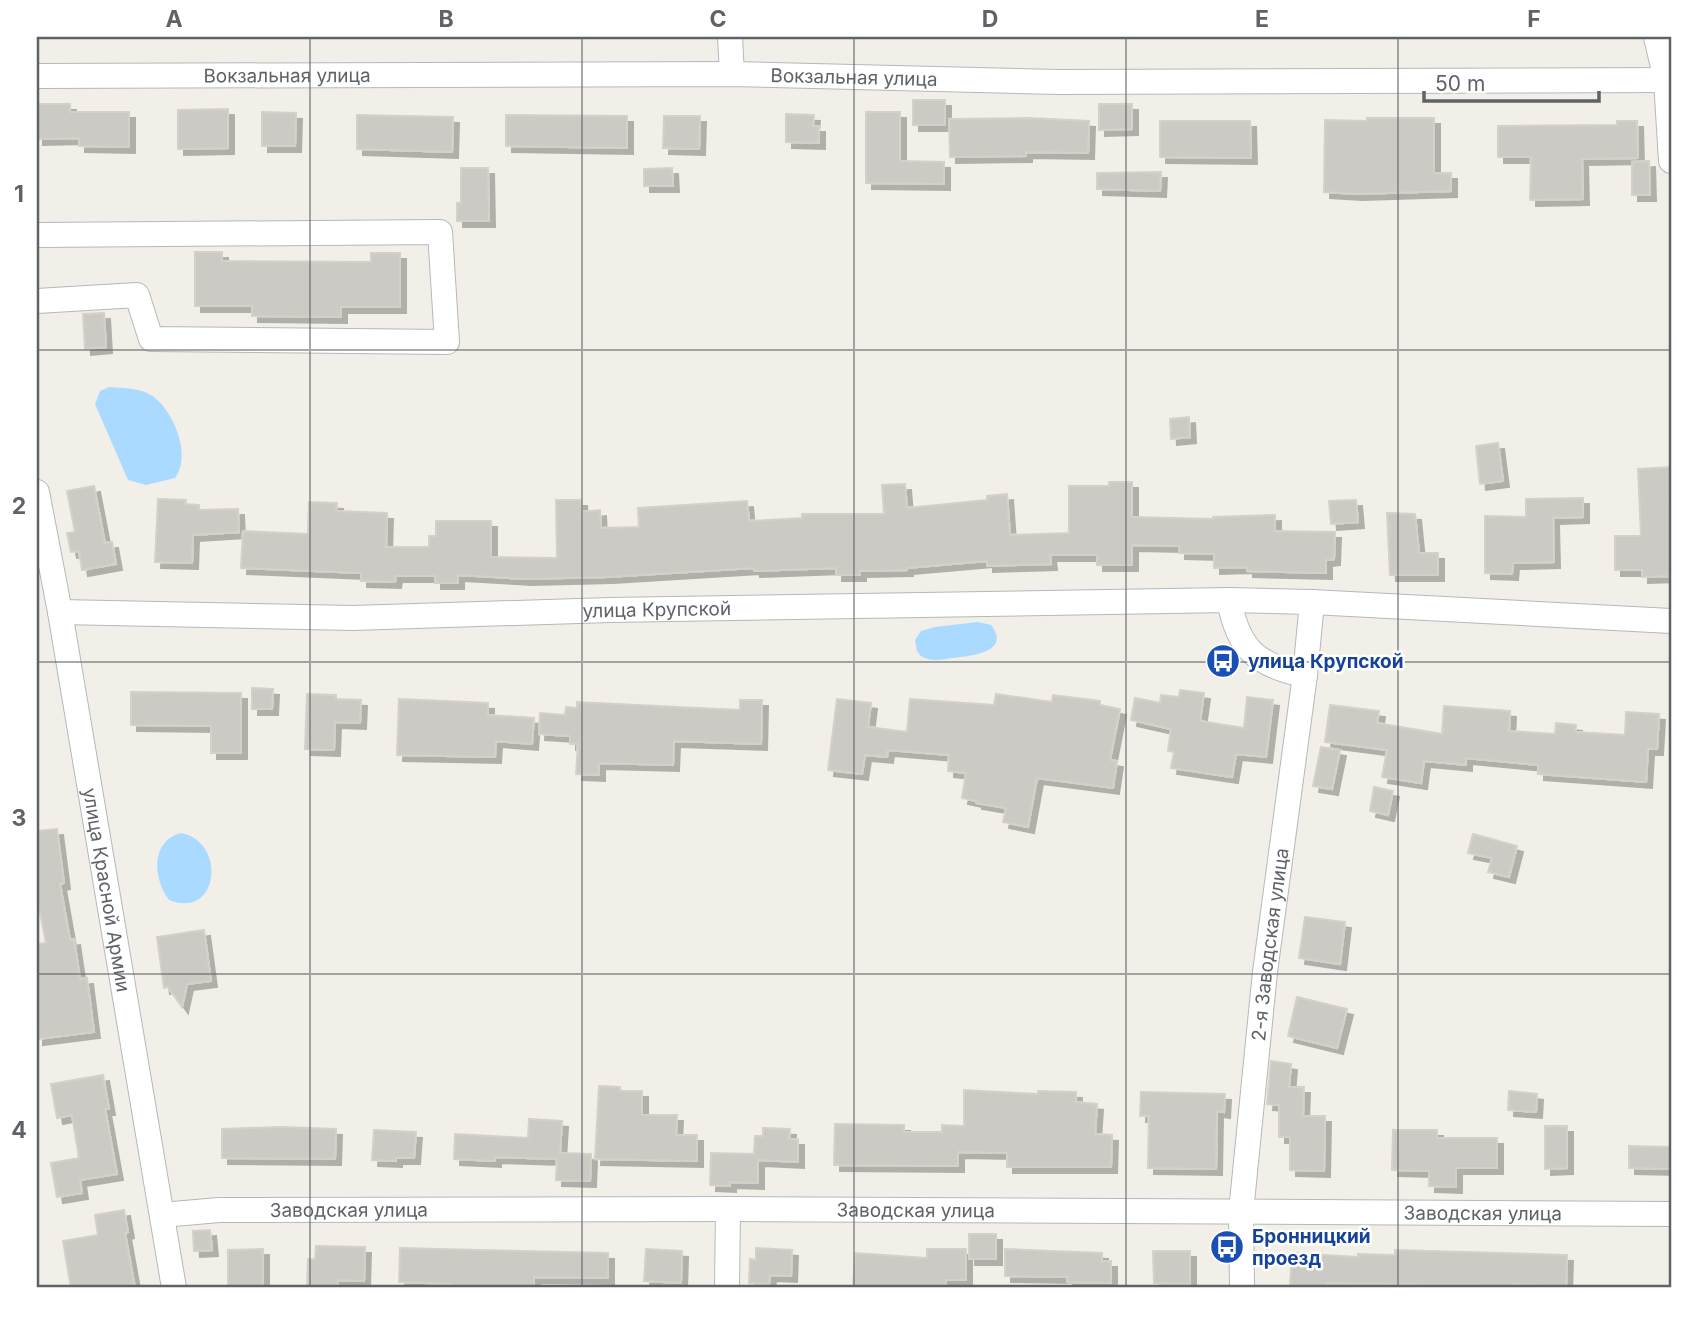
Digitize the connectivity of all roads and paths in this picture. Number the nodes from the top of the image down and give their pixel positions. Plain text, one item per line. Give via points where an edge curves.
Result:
1 (730, 37) edge
2 (1656, 37) edge
3 (732, 74) junction
4 (37, 76) edge
5 (1669, 80) edge
6 (1671, 160) edge
7 (37, 235) edge
8 (37, 300) edge
9 (37, 492) edge
10 (1229, 600) junction
11 (1312, 602) junction
12 (60, 612) junction
13 (1671, 621) edge
14 (1306, 675) junction
15 (728, 1209) junction
16 (1241, 1212) junction
17 (1671, 1214) edge
18 (162, 1215) junction
19 (174, 1288) edge
20 (727, 1288) edge
21 (1242, 1288) edge

1 - 3 street
2 - 5 street
3 - 4 street, Вокзальная улица
3 - 5 street, Вокзальная улица via 1060,82
5 - 6 street
7 - 8 street via 440,232 447,342 151,339 137,295
9 - 12 street, улица Красной Армии
10 - 11 street, улица Крупской
10 - 12 street, улица Крупской via 353,618
10 - 14 street via 1233,623 1262,662
11 - 13 street, улица Крупской
11 - 14 street, 2-я Заводская улица
12 - 18 street, улица Красной Армии
14 - 16 street, 2-я Заводская улица via 1265,972
15 - 16 street, Заводская улица
15 - 18 street, Заводская улица via 219,1210
15 - 20 street
16 - 17 street, Заводская улица
16 - 21 street, 2-я Заводская улица
18 - 19 street, улица Красной Армии

